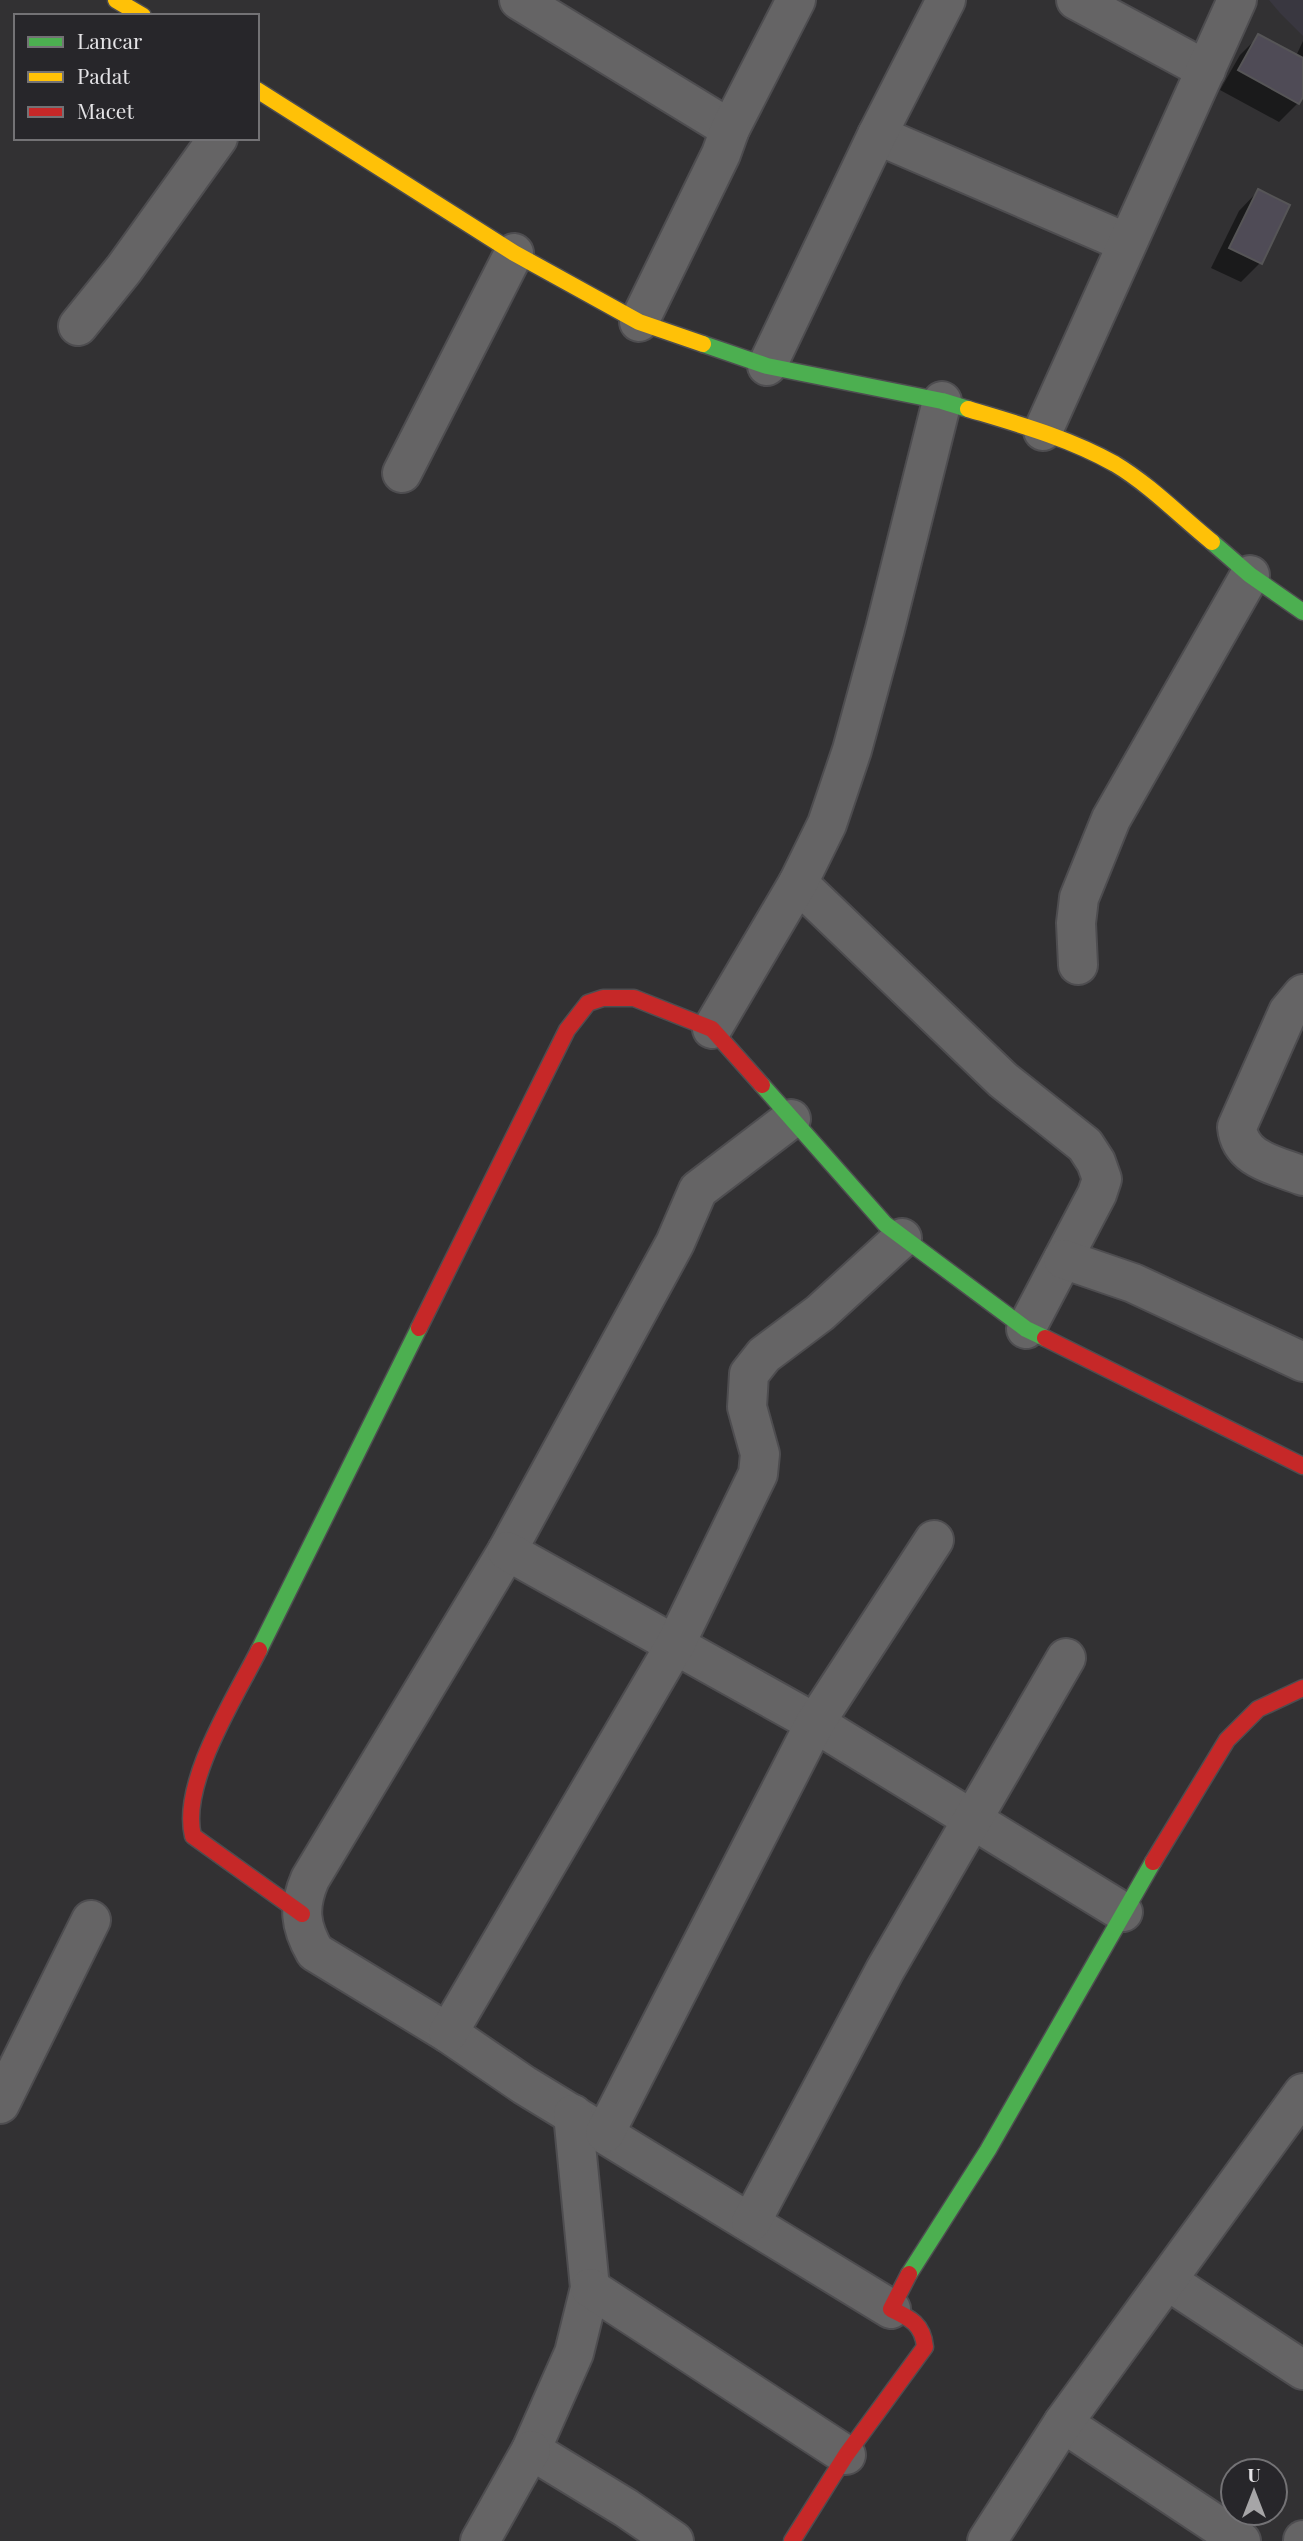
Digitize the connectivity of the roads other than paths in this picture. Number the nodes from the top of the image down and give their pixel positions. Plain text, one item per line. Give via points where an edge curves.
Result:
1 (519, 0) edge
2 (796, 0) edge
3 (946, 0) edge
4 (1076, 0) edge
5 (1237, 0) edge
6 (1206, 70) junction
7 (259, 91) edge
8 (730, 130) junction
9 (877, 135) junction
10 (217, 140) edge
11 (1127, 243) junction
12 (514, 253) junction
13 (639, 323) junction
14 (78, 327) dead end
15 (767, 366) junction
16 (942, 401) junction
17 (1043, 431) junction
18 (402, 473) dead end
19 (1250, 575) junction
20 (1300, 601) edge
21 (798, 883) junction
22 (1078, 965) dead end
23 (1303, 994) edge
24 (712, 1029) junction
25 (791, 1119) junction
26 (1303, 1176) edge
27 (902, 1238) junction
28 (1063, 1259) junction
29 (1027, 1329) junction
30 (1303, 1362) edge
31 (1303, 1466) edge
32 (934, 1540) dead end
33 (508, 1550) junction
34 (675, 1645) junction
35 (1066, 1658) dead end
36 (1303, 1688) edge
37 (815, 1723) junction
38 (971, 1819) junction
39 (1123, 1912) junction
40 (302, 1914) junction
41 (91, 1920) dead end
42 (448, 2034) junction
43 (1303, 2093) edge
44 (0, 2104) edge
45 (589, 2124) junction
46 (751, 2222) junction
47 (1168, 2281) junction
48 (590, 2288) junction
49 (891, 2309) junction
50 (1303, 2370) edge
51 (1063, 2423) junction
52 (531, 2450) junction
53 (846, 2455) junction
54 (480, 2541) edge
55 (674, 2541) edge
56 (792, 2541) edge
57 (987, 2541) edge
58 (1241, 2541) edge

1 - 8 street
2 - 8 street
3 - 9 street
4 - 6 street
5 - 6 street
6 - 11 street
7 - 12 street
8 - 13 street
9 - 11 street
9 - 15 street
10 - 14 street
11 - 17 street
12 - 13 street
12 - 18 street
13 - 15 street
15 - 16 street
16 - 17 street
16 - 21 street via 852,750 827,824
17 - 19 street via 1114,464 1139,481
19 - 20 street
19 - 22 street via 1111,820 1079,898
21 - 24 street
21 - 28 street via 1003,1080 1085,1145 1102,1179
23 - 26 street via 1288,1013 1237,1127 1238,1140 1247,1152
24 - 25 street
24 - 40 street via 634,998 588,1003 573,1020 202,1764 190,1814 193,1836
25 - 27 street
25 - 33 street via 698,1190 675,1242
27 - 29 street
27 - 34 street via 820,1313 764,1356 750,1374 747,1407 760,1454 758,1474
28 - 29 street
28 - 30 street via 1133,1283
29 - 31 street
32 - 37 street
33 - 34 street
33 - 40 street via 310,1879
34 - 37 street
34 - 42 street
35 - 38 street
36 - 39 street via 1258,1709 1227,1740
37 - 38 street
37 - 45 street
38 - 39 street
38 - 46 street via 885,1969
39 - 49 street via 988,2150
40 - 42 street via 304,1933 315,1952
41 - 44 street
42 - 45 street
43 - 47 street
45 - 46 street
45 - 48 street
46 - 49 street
47 - 50 street
47 - 51 street
48 - 52 street via 574,2353
48 - 53 street
49 - 53 street via 919,2323 925,2347
51 - 57 street
51 - 58 street
52 - 54 street
52 - 55 street
53 - 56 street

